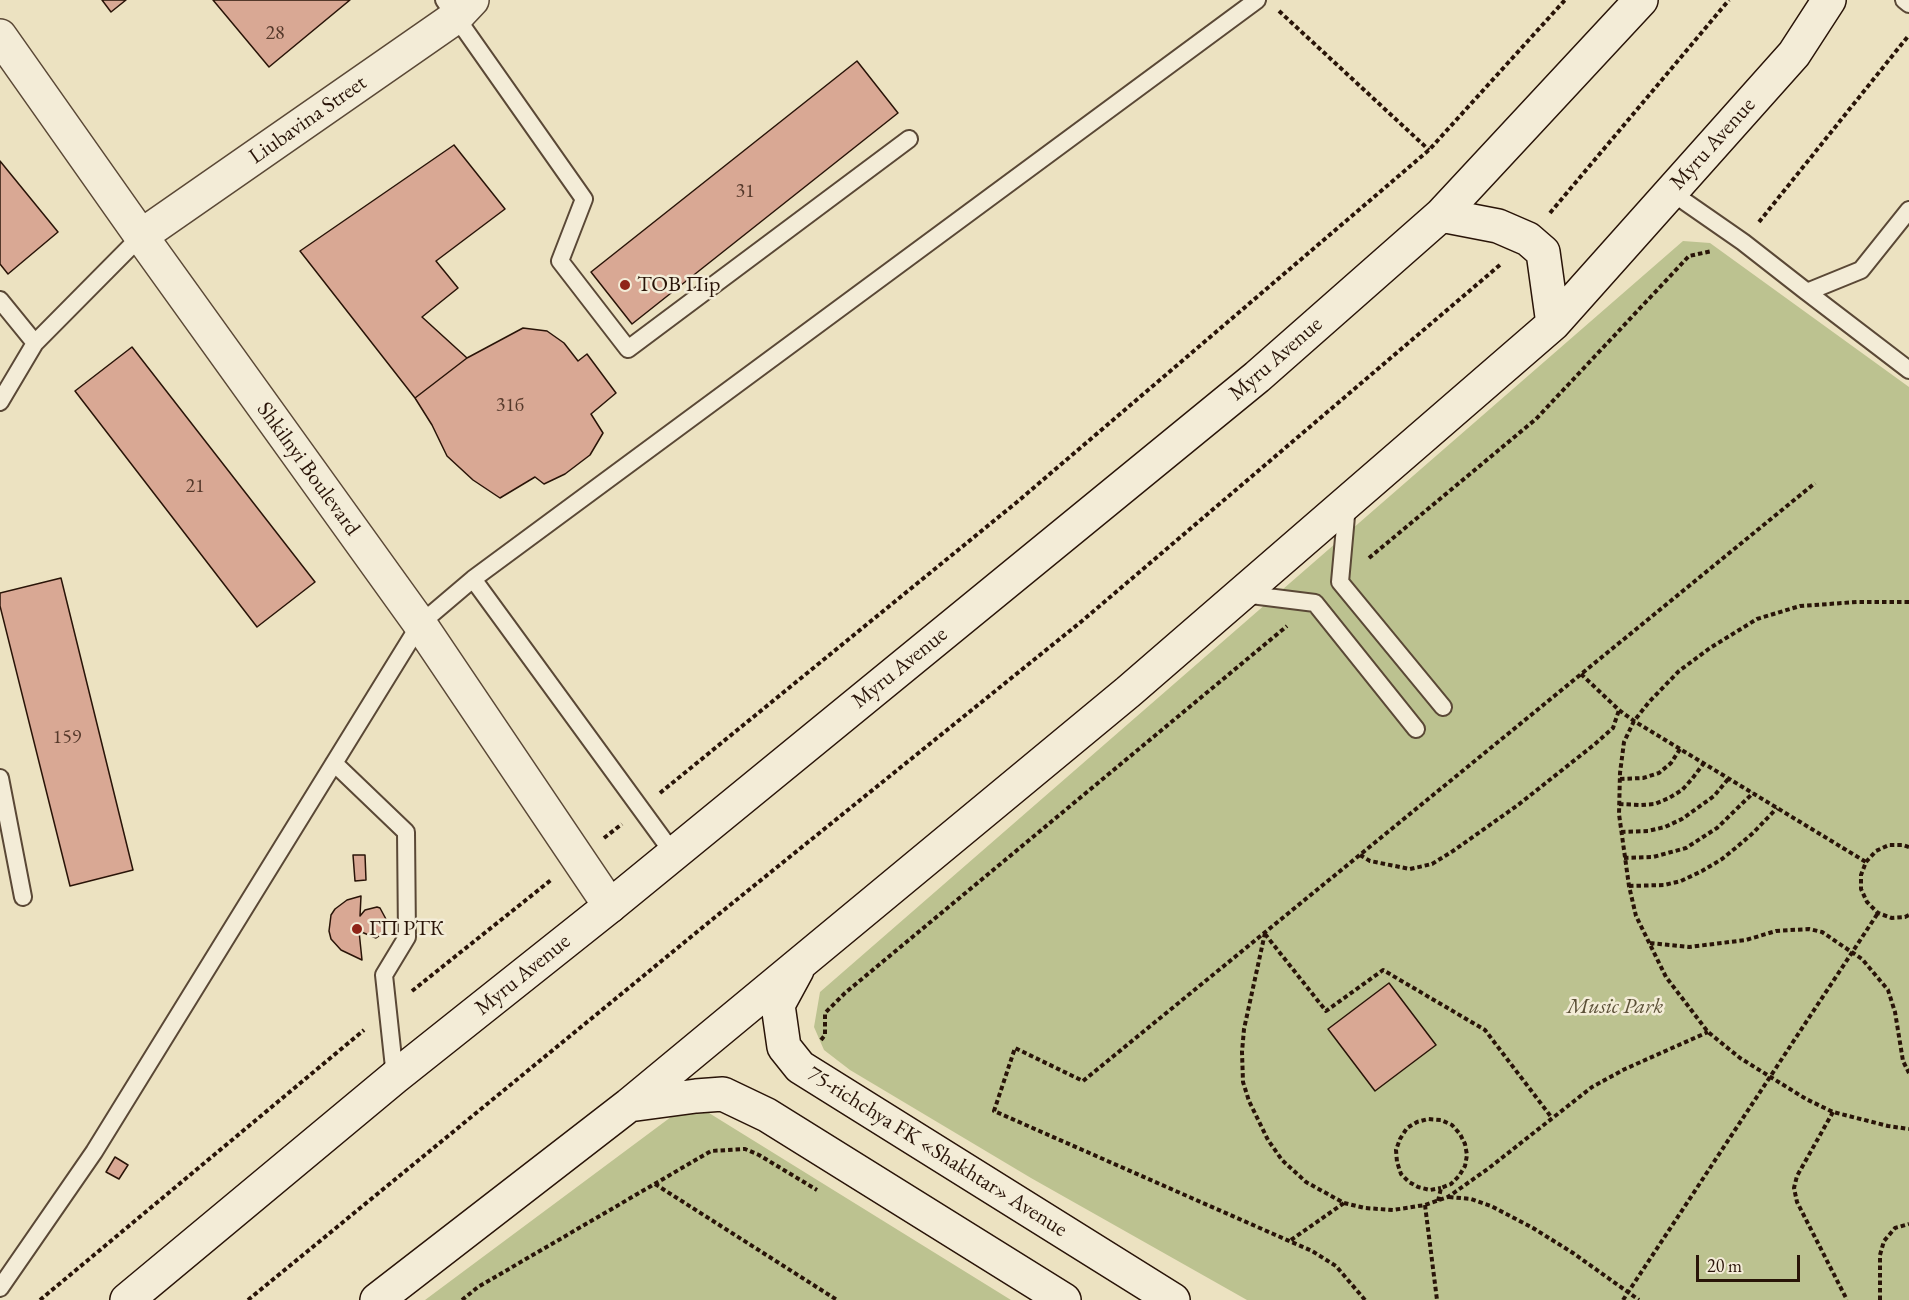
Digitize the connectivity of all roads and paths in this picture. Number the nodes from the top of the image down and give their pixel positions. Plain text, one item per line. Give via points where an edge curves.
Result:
1 (1257, 0) edge
2 (1565, 0) edge
3 (1641, 0) edge
4 (1729, 0) edge
5 (1829, 0) edge
6 (1904, 0) edge
7 (1909, 4) edge
8 (457, 6) edge
9 (1276, 8) dead end
10 (0, 36) edge
11 (909, 138) dead end
12 (1430, 150) junction
13 (1671, 192) junction
14 (1909, 210) edge
15 (1441, 215) junction
16 (141, 236) junction
17 (1528, 239) junction
18 (1807, 292) junction
19 (0, 300) edge
20 (1553, 324) junction
21 (35, 343) junction
22 (1909, 370) edge
23 (0, 402) edge
24 (1815, 483) dead end
25 (1347, 502) junction
26 (473, 579) junction
27 (1242, 594) junction
28 (1909, 602) edge
29 (420, 624) junction
30 (1581, 674) junction
31 (1443, 707) dead end
32 (1619, 710) junction
33 (1634, 721) junction
34 (1416, 729) dead end
35 (1680, 749) junction
36 (334, 763) junction
37 (1704, 763) junction
38 (0, 778) edge
39 (1729, 778) junction
40 (1620, 779) junction
41 (1753, 793) junction
42 (1619, 804) junction
43 (640, 808) junction
44 (1777, 808) junction
45 (1621, 832) junction
46 (1909, 847) edge
47 (673, 853) junction
48 (1360, 855) junction
49 (1624, 858) junction
50 (578, 859) junction
51 (1866, 862) junction
52 (1629, 886) junction
53 (23, 897) dead end
54 (610, 906) junction
55 (1878, 913) junction
56 (1909, 915) edge
57 (1265, 933) junction
58 (1650, 944) junction
59 (1852, 953) junction
60 (801, 962) junction
61 (388, 1011) junction
62 (1708, 1032) junction
63 (1909, 1073) edge
64 (395, 1077) junction
65 (1771, 1077) junction
66 (628, 1105) junction
67 (1833, 1112) junction
68 (1552, 1118) junction
69 (1909, 1129) edge
70 (655, 1184) junction
71 (1441, 1188) junction
72 (819, 1191) dead end
73 (1448, 1197) junction
74 (1438, 1201) junction
75 (1344, 1203) junction
76 (1425, 1205) junction
77 (1909, 1224) edge
78 (1291, 1241) junction
79 (0, 1288) edge
80 (1628, 1292) junction
81 (40, 1300) edge
82 (127, 1300) edge
83 (248, 1300) edge
84 (377, 1300) edge
85 (462, 1300) edge
86 (837, 1300) edge
87 (1064, 1300) edge
88 (1173, 1300) edge
89 (1365, 1300) edge
90 (1437, 1300) edge
91 (1623, 1300) edge
92 (1639, 1300) edge
93 (1847, 1300) edge
94 (1880, 1300) edge

1 - 26 lane
2 - 12 path
3 - 15 main road, Myru Avenue
4 - 17 path
5 - 13 main road, Myru Avenue via 1794,54
6 - 7 lane
8 - 11 lane via 584,199 560,261 628,349
8 - 16 main road, Liubavina Street
9 - 12 path
10 - 16 main road, Shkilnyi Boulevard
12 - 43 path via 1017,502
13 - 18 lane
13 - 20 main road, Myru Avenue
14 - 18 lane via 1861,270
15 - 17 main road via 1498,226
15 - 47 main road, Myru Avenue via 1257,377
16 - 21 lane
16 - 29 main road, Shkilnyi Boulevard
17 - 20 main road via 1543,252
17 - 83 path via 1082,621
18 - 22 lane
19 - 21 lane
20 - 25 main road, Myru Avenue
21 - 23 lane
24 - 30 path
25 - 27 main road, Myru Avenue
25 - 31 lane via 1340,582
26 - 29 lane
26 - 43 lane
27 - 34 lane via 1315,603
27 - 60 main road, Myru Avenue
28 - 33 path via 1800,606 1757,619 1679,671
29 - 36 lane
29 - 50 main road, Shkilnyi Boulevard
30 - 32 path
30 - 48 path
32 - 33 path
32 - 48 path via 1613,728 1595,744 1518,805 1432,864 1410,869 1370,861
33 - 35 path
33 - 40 path via 1624,742
35 - 37 path
35 - 40 path via 1659,772 1643,778
36 - 61 lane via 406,832 407,937 384,975
36 - 79 lane via 94,1152
37 - 39 path
37 - 42 path via 1682,790 1669,798 1655,804
38 - 53 lane
39 - 41 path
39 - 45 path via 1714,796 1682,819 1648,831
40 - 42 path
41 - 44 path
41 - 49 path via 1717,828 1686,848 1653,857
42 - 45 path
43 - 47 lane
43 - 50 path
44 - 51 path
44 - 52 path via 1738,846 1702,871 1664,885
45 - 49 path
46 - 51 path via 1889,845
47 - 54 main road, Myru Avenue
48 - 57 path
49 - 52 path
50 - 54 main road, Shkilnyi Boulevard
50 - 61 path
51 - 55 path via 1861,889
52 - 58 path via 1636,916
54 - 64 main road, Myru Avenue
55 - 56 path via 1892,918
55 - 59 path
57 - 68 path via 1326,1011 1383,970 1485,1030
57 - 75 path via 1243,1040 1244,1082 1249,1101 1282,1160 1306,1182
57 - 78 path via 1083,1081 1015,1048 994,1111
58 - 59 path via 1698,947 1776,931 1809,929 1822,932
58 - 62 path via 1666,977
59 - 63 path via 1888,990
59 - 65 path
60 - 66 main road, Myru Avenue
60 - 88 main road, 75-richchya FK «Shakhtar» Avenue via 778,1005 784,1047 800,1067
61 - 64 lane
61 - 81 path
62 - 65 path
62 - 68 path via 1600,1082
64 - 82 main road, Myru Avenue
65 - 67 path
65 - 80 path
66 - 84 main road, Myru Avenue
66 - 87 main road via 723,1094 768,1115
67 - 69 path
67 - 93 path via 1794,1188 1797,1202
68 - 73 path
70 - 72 path via 711,1151 745,1149
70 - 85 path
70 - 86 path
71 - 71 path via 1460,1176 1465,1166 1466,1144 1452,1125 1441,1120 1417,1122 1400,1138 1396,1162 1401,1174 1418,1188
71 - 74 path
73 - 74 path
73 - 80 path via 1471,1198 1533,1228
74 - 76 path
75 - 76 path via 1393,1210
75 - 78 path
76 - 90 path
77 - 94 path via 1895,1228 1884,1241 1880,1255
78 - 89 path via 1336,1266
80 - 91 path
80 - 92 path

